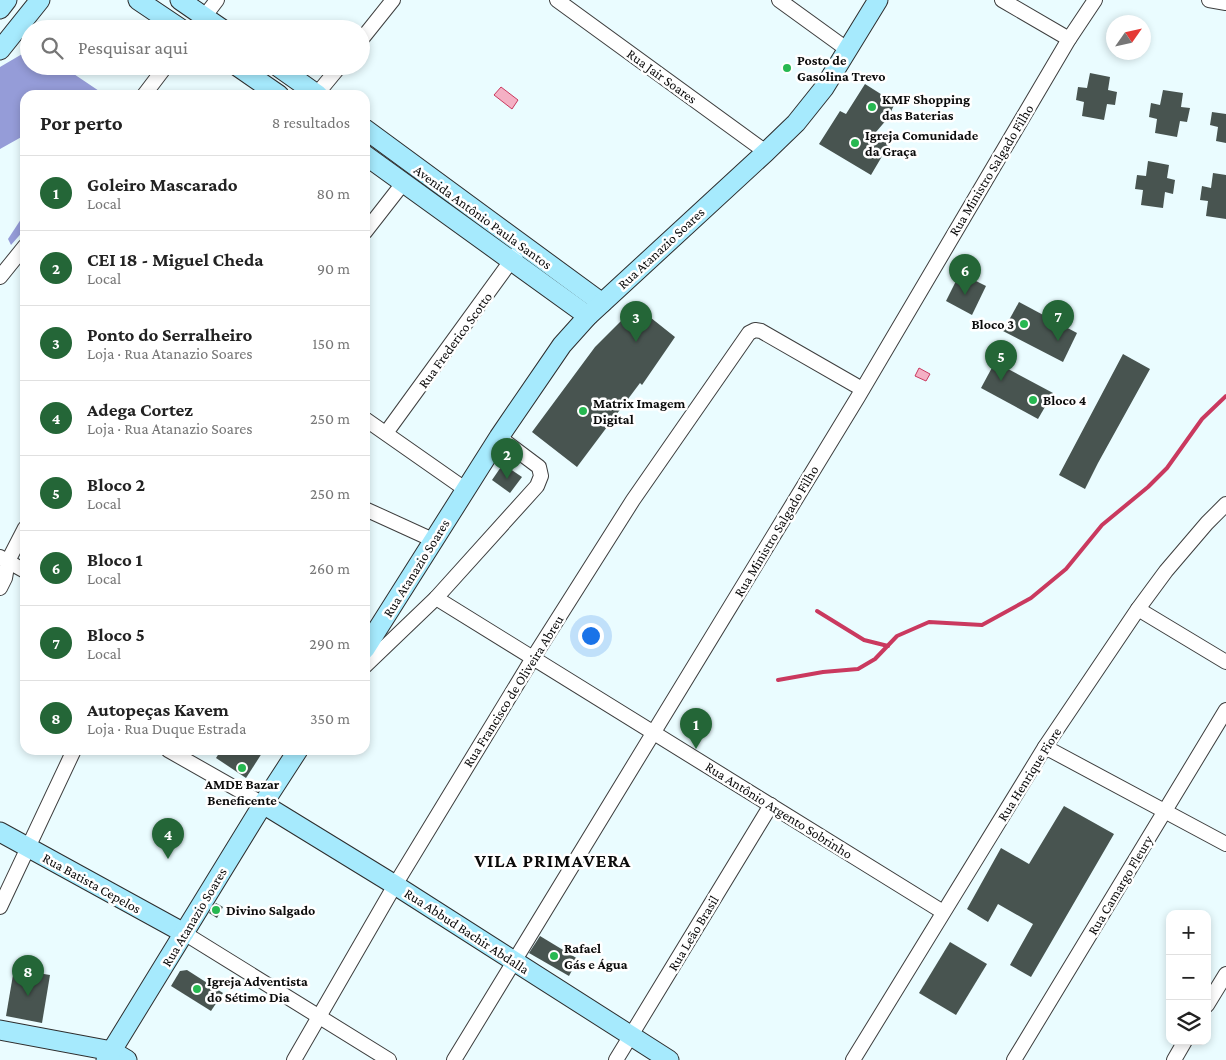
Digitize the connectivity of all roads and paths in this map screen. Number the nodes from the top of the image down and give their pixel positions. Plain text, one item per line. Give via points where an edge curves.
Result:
1 (7, 0) edge
2 (40, 0) edge
3 (138, 0) edge
4 (180, 0) edge
5 (217, 0) edge
6 (393, 0) edge
7 (557, 0) edge
8 (779, 0) edge
9 (878, 0) edge
10 (1002, 0) edge
11 (1095, 0) edge
12 (1209, 0) edge
13 (1226, 3) edge
14 (0, 9) edge
15 (24, 20) edge
16 (168, 20) edge
17 (197, 20) edge
18 (202, 20) edge
19 (20, 25) edge
20 (370, 29) edge
21 (1069, 39) junction
22 (0, 50) edge
23 (848, 50) junction
24 (159, 75) edge
25 (250, 75) edge
26 (289, 75) edge
27 (333, 75) edge
28 (148, 90) edge
29 (272, 90) edge
30 (310, 90) edge
31 (321, 90) edge
32 (370, 133) edge
33 (766, 152) junction
34 (370, 158) edge
35 (404, 182) junction
36 (370, 226) edge
37 (20, 252) edge
38 (517, 253) junction
39 (0, 278) edge
40 (595, 310) junction
41 (862, 389) junction
42 (370, 423) edge
43 (386, 434) junction
44 (499, 437) junction
45 (465, 489) junction
46 (1226, 504) edge
47 (370, 511) edge
48 (20, 535) edge
49 (433, 540) junction
50 (4, 559) edge
51 (20, 568) edge
52 (0, 588) edge
53 (436, 598) junction
54 (1138, 609) junction
55 (377, 642) edge
56 (370, 656) edge
57 (533, 658) junction
58 (1226, 662) edge
59 (1226, 710) edge
60 (653, 733) junction
61 (1045, 747) junction
62 (72, 755) edge
63 (177, 755) edge
64 (295, 755) edge
65 (263, 804) junction
66 (771, 805) junction
67 (1165, 812) junction
68 (0, 832) edge
69 (1226, 844) edge
70 (28, 848) junction
71 (395, 885) junction
72 (0, 907) edge
73 (943, 912) junction
74 (184, 933) junction
75 (514, 961) junction
76 (1226, 974) edge
77 (1210, 1000) edge
78 (320, 1017) junction
79 (0, 1030) edge
80 (631, 1035) junction
81 (1183, 1045) edge
82 (115, 1057) edge
83 (294, 1060) edge
84 (389, 1060) edge
85 (454, 1060) edge
86 (616, 1060) edge
87 (670, 1060) edge
88 (853, 1060) edge
89 (1014, 1060) edge
90 (1174, 1060) edge

1 - 14 street
2 - 15 street
3 - 16 street
4 - 17 street
5 - 18 street
6 - 20 street
7 - 33 street, Rua Jair Soares
8 - 23 street
9 - 23 street, Rua Atanazio Soares
10 - 21 street
11 - 21 street, Rua Ministro Salgado Filho
12 - 13 street
19 - 22 street
21 - 41 street, Rua Ministro Salgado Filho
23 - 33 street, Rua Atanazio Soares via 796,123
24 - 28 street
25 - 29 street
26 - 30 street
27 - 31 street
32 - 38 street, Avenida Antônio Paula Santos
33 - 40 street, Rua Atanazio Soares
34 - 35 street, Avenida Antônio Paula Santos
35 - 36 street
35 - 38 street, Avenida Antônio Paula Santos
37 - 39 street
38 - 40 street, Avenida Antônio Paula Santos
38 - 43 street, Rua Frederico Scotto
40 - 44 street, Rua Atanazio Soares via 562,345
41 - 57 street, Rua Francisco de Oliveira Abreu via 761,331 749,333 633,500
41 - 60 street, Rua Ministro Salgado Filho
42 - 43 street
43 - 45 street
44 - 45 street, Rua Atanazio Soares
44 - 53 street via 539,468 541,476 537,486
45 - 49 street, Rua Atanazio Soares
46 - 54 street, Rua Henrique Fiore via 1166,571
47 - 49 street
48 - 50 street
49 - 55 street, Rua Atanazio Soares
50 - 51 street
50 - 52 street via 5,578
53 - 55 street
53 - 57 street, Rua Antônio Argento Sobrinho
54 - 58 street
54 - 61 street, Rua Henrique Fiore
55 - 56 street
57 - 60 street, Rua Antônio Argento Sobrinho
57 - 71 street, Rua Francisco de Oliveira Abreu
59 - 67 street, Rua Camargo Fleury
60 - 66 street, Rua Antônio Argento Sobrinho
60 - 75 street, Rua Ministro Salgado Filho
61 - 67 street
61 - 73 street, Rua Henrique Fiore
62 - 70 street
63 - 65 street
64 - 65 street, Rua Atanazio Soares
65 - 71 street, Rua Abbud Bachir Abdalla
65 - 74 street, Rua Atanazio Soares
66 - 73 street, Rua Antônio Argento Sobrinho
66 - 80 street, Rua Leão Brasil
67 - 69 street
67 - 89 street, Rua Camargo Fleury
68 - 70 street, Rua Batista Cepelos
70 - 72 street
70 - 74 street, Rua Batista Cepelos
71 - 75 street, Rua Abbud Bachir Abdalla
71 - 78 street, Rua Francisco de Oliveira Abreu
73 - 88 street, Rua Henrique Fiore
74 - 78 street
74 - 82 street, Rua Atanazio Soares
75 - 80 street, Rua Abbud Bachir Abdalla
75 - 85 street, Rua Ministro Salgado Filho
76 - 77 street
78 - 83 street, Rua Francisco de Oliveira Abreu
78 - 84 street
79 - 82 street
80 - 86 street, Rua Leão Brasil
80 - 87 street, Rua Abbud Bachir Abdalla
81 - 90 street

